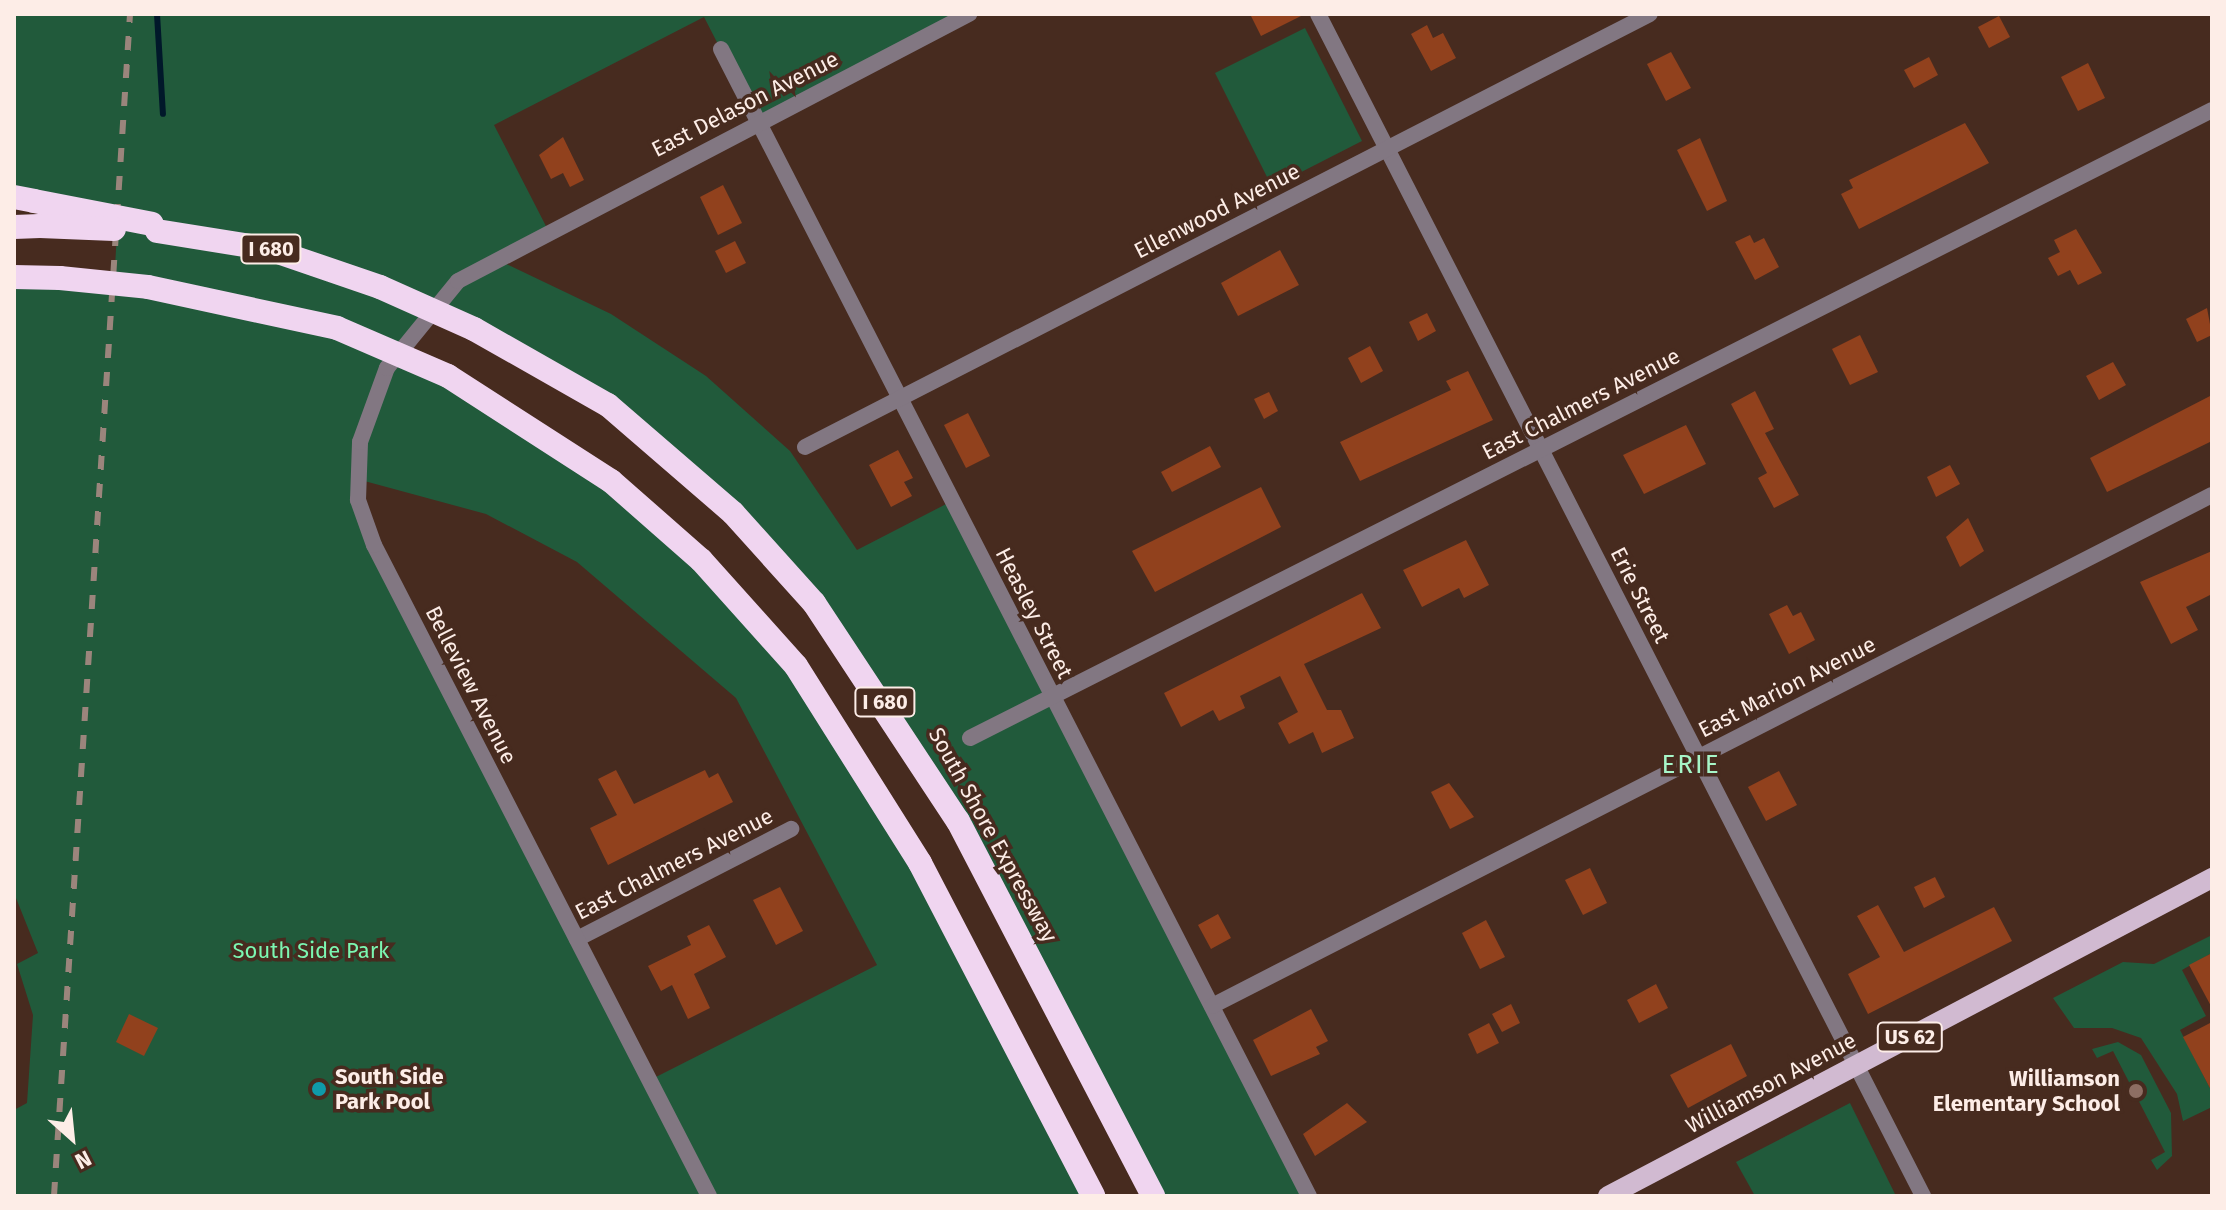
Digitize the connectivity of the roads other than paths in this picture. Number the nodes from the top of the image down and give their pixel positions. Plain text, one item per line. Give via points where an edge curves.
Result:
1 (969, 14) edge
2 (1318, 14) edge
3 (1650, 14) edge
4 (721, 49) dead end
5 (2212, 110) edge
6 (758, 122) junction
7 (1387, 148) junction
8 (24, 199) edge
9 (14, 227) edge
10 (154, 228) junction
11 (541, 234) joint
12 (14, 277) edge
13 (900, 399) junction
14 (805, 447) dead end
15 (1541, 449) junction
16 (2212, 495) edge
17 (1051, 696) junction
18 (970, 738) dead end
19 (1698, 757) junction
20 (791, 829) dead end
21 (2212, 878) edge
22 (577, 939) junction
23 (1212, 1006) junction
24 (1856, 1065) junction
25 (709, 1196) edge
26 (1093, 1196) edge
27 (1153, 1196) edge
28 (1309, 1196) edge
29 (1608, 1196) edge
30 (1923, 1196) edge

1 - 6 street, East Delason Avenue
2 - 7 street, Erie Street
3 - 7 street, Ellenwood Avenue
4 - 6 street, Heasley Street
5 - 15 street, East Chalmers Avenue
6 - 11 street, East Delason Avenue
6 - 13 street, Heasley Street
7 - 13 street, Ellenwood Avenue
7 - 15 street, Erie Street
8 - 10 highway, bridge
9 - 10 highway, South Shore Expressway / I 680, bridge
10 - 27 highway, South Shore Expressway / I 680, bridge via 199,233 380,287 474,329 608,405 733,513 814,603 958,821
11 - 22 street, Belleview Avenue via 438,297 387,368 360,442 356,479 374,545
12 - 26 highway, I 680, bridge via 148,287 337,328 448,376 572,454 659,521 796,666 920,863
13 - 14 street, Ellenwood Avenue
13 - 17 street, Heasley Street
15 - 17 street, East Chalmers Avenue
15 - 19 street, Erie Street
16 - 19 street, East Marion Avenue
17 - 18 street, East Chalmers Avenue
17 - 23 street, Heasley Street
19 - 23 street, East Marion Avenue
19 - 24 street, Erie Street
20 - 22 street, East Chalmers Avenue
21 - 24 main road, Williamson Avenue / US 62
22 - 25 street, Belleview Avenue
23 - 28 street, Heasley Street
24 - 29 main road, Williamson Avenue / US 62
24 - 30 street, Erie Street

